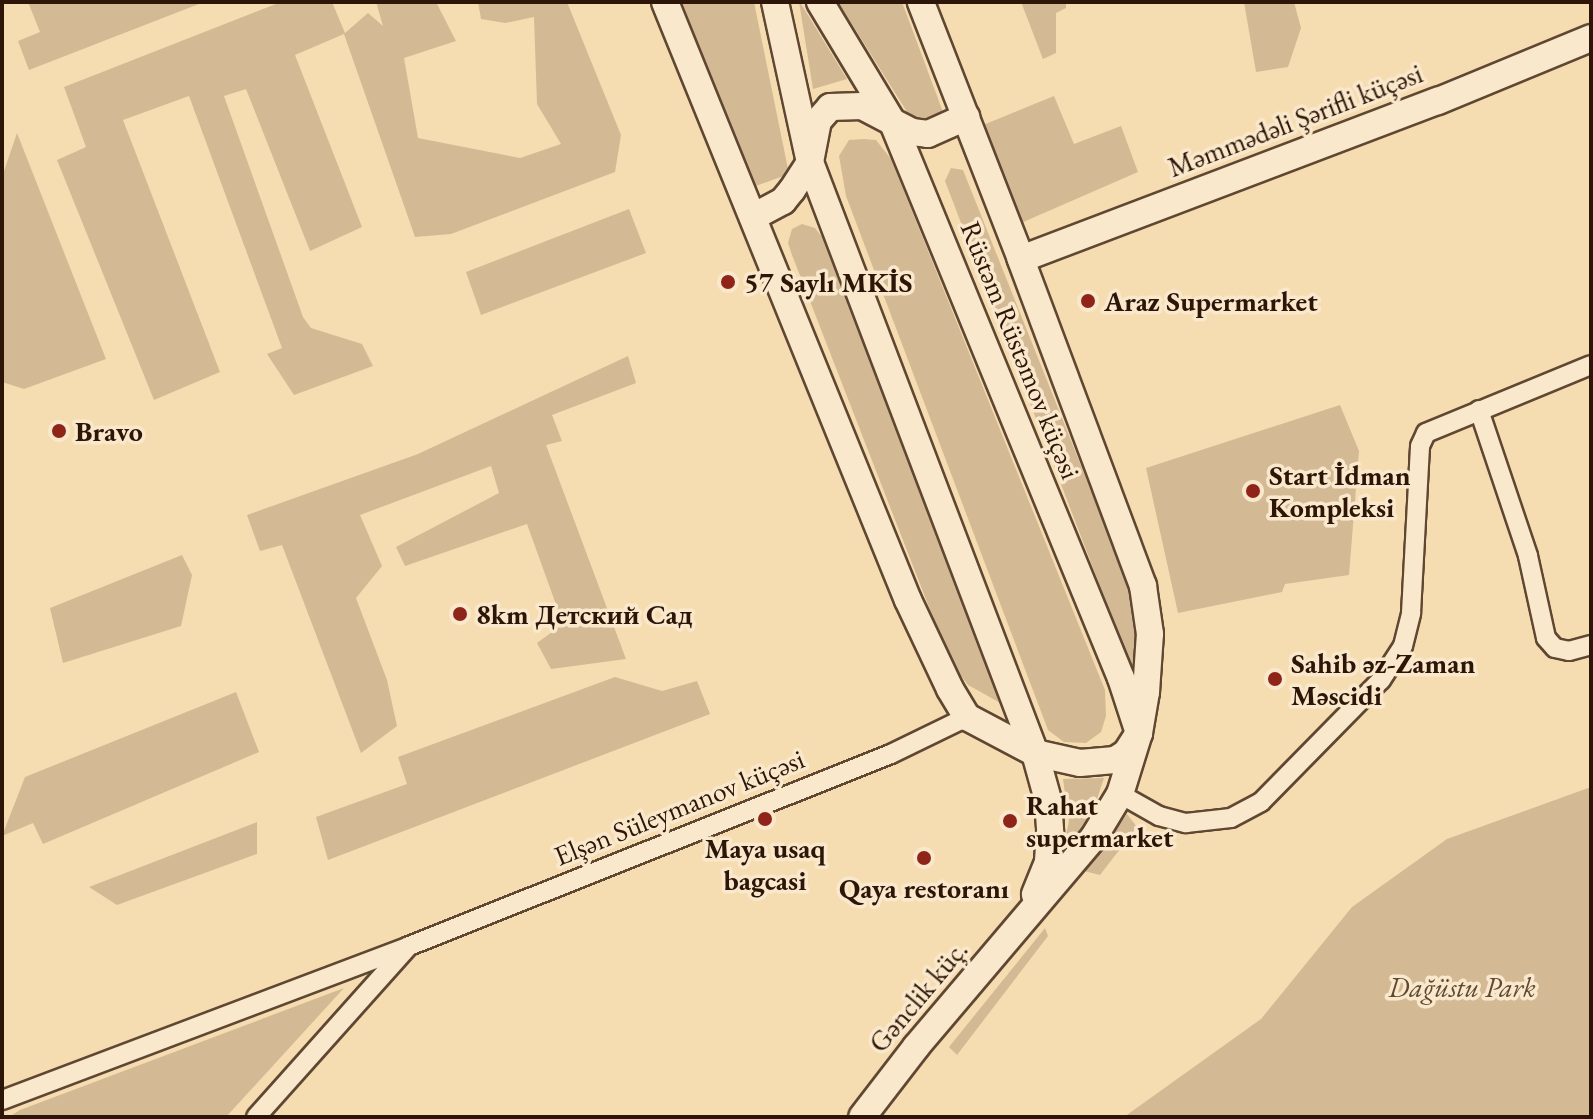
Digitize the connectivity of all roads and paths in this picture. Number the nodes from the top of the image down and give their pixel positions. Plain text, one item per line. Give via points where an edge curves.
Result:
1 (665, 2) edge
2 (775, 2) edge
3 (820, 2) edge
4 (921, 2) edge
5 (1591, 38) edge
6 (966, 117) junction
7 (893, 123) junction
8 (810, 162) junction
9 (753, 217) junction
10 (1021, 259) junction
11 (1591, 365) edge
12 (1479, 410) junction
13 (1591, 645) edge
14 (967, 717) junction
15 (1139, 733) junction
16 (1035, 753) junction
17 (1115, 804) junction
18 (1025, 916) junction
19 (409, 946) junction
20 (2, 1100) edge
21 (256, 1117) edge
22 (862, 1117) edge

1 - 9 main road
2 - 8 main road
3 - 7 main road, Rüstəm Rüstəmov küçəsi
4 - 6 main road, Rüstəm Rüstəmov küçəsi
5 - 10 main road, Məmmədəli Şərifli küçəsi
6 - 7 main road via 928,134
6 - 10 main road, Rüstəm Rüstəmov küçəsi
7 - 8 main road via 862,106 830,107 818,121
7 - 15 main road, Rüstəm Rüstəmov küçəsi
8 - 9 main road via 783,201
8 - 16 main road
9 - 14 main road via 908,600
10 - 15 main road, Rüstəm Rüstəmov küçəsi via 1143,586 1150,634
11 - 12 street
12 - 13 street via 1528,556 1546,638 1555,648 1569,651
12 - 17 street via 1426,433 1420,446 1411,613 1403,646 1381,680 1261,802 1231,818 1186,823
14 - 16 main road
14 - 19 street, Elşən Süleymanov küçəsi via 891,754
15 - 16 main road via 1115,760 1080,763
15 - 17 main road, Rüstəm Rüstəmov küçəsi
16 - 18 main road via 1048,800 1050,832 1041,883
17 - 18 main road
18 - 22 main road, Gənclik küç.
19 - 20 street, Elşən Süleymanov küçəsi
19 - 21 street, Elşən Süleymanov küçəsi

